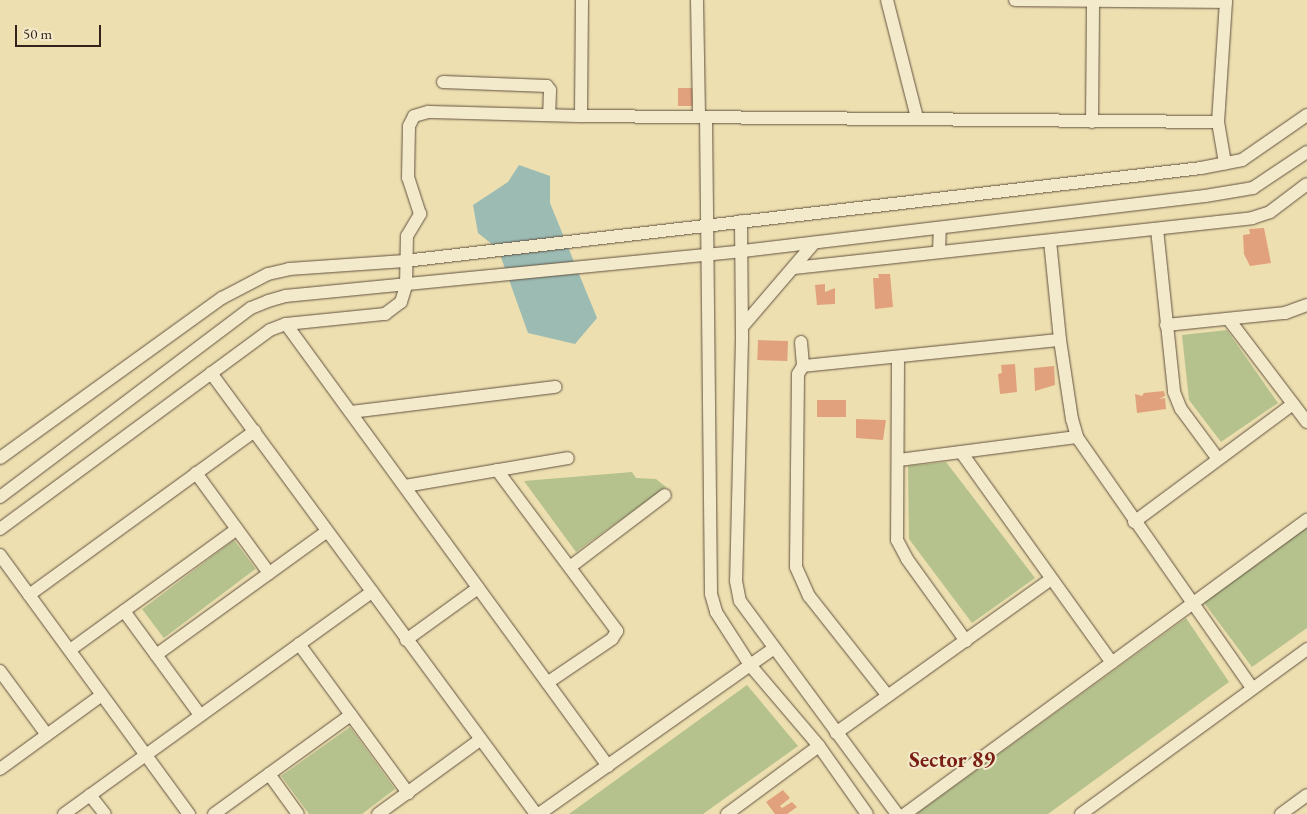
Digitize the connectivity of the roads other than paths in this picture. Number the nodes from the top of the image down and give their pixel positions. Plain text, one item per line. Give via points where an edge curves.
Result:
1 (582, 0) edge
2 (697, 0) edge
3 (887, 0) edge
4 (1015, 0) edge
5 (1133, 1) edge
6 (1226, 1) edge
7 (1093, 2) junction
8 (443, 82) dead end
9 (549, 115) junction
10 (581, 116) junction
11 (1307, 116) edge
12 (702, 117) junction
13 (917, 118) junction
14 (1092, 122) junction
15 (1218, 122) junction
16 (1307, 152) edge
17 (1225, 164) junction
18 (1307, 184) edge
19 (741, 221) junction
20 (708, 225) junction
21 (940, 228) junction
22 (1157, 229) junction
23 (1050, 241) junction
24 (814, 243) junction
25 (743, 252) junction
26 (939, 252) junction
27 (709, 254) junction
28 (405, 261) junction
29 (794, 268) junction
30 (406, 286) junction
31 (1307, 305) edge
32 (1230, 320) junction
33 (286, 324) junction
34 (1166, 325) junction
35 (742, 327) junction
36 (1060, 340) junction
37 (801, 342) dead end
38 (898, 359) junction
39 (803, 366) junction
40 (211, 373) junction
41 (555, 387) dead end
42 (1293, 404) junction
43 (351, 412) junction
44 (1307, 422) edge
45 (255, 432) junction
46 (1077, 437) junction
47 (961, 452) junction
48 (0, 458) edge
49 (568, 458) dead end
50 (1218, 459) junction
51 (899, 460) junction
52 (497, 470) junction
53 (196, 473) junction
54 (405, 486) junction
55 (665, 495) dead end
56 (0, 497) edge
57 (1307, 520) edge
58 (1134, 522) junction
59 (0, 529) edge
60 (237, 529) junction
61 (327, 531) junction
62 (0, 555) edge
63 (570, 566) junction
64 (269, 573) junction
65 (1051, 579) junction
66 (478, 588) junction
67 (372, 592) junction
68 (29, 595) junction
69 (1193, 604) junction
70 (124, 611) junction
71 (406, 640) junction
72 (966, 641) junction
73 (299, 644) junction
74 (773, 649) junction
75 (1307, 649) edge
76 (70, 650) junction
77 (156, 655) junction
78 (1112, 663) junction
79 (750, 665) junction
80 (2, 679) edge
81 (548, 683) junction
82 (1252, 688) junction
83 (102, 695) junction
84 (888, 696) junction
85 (200, 715) junction
86 (351, 715) junction
87 (836, 733) junction
88 (47, 735) junction
89 (480, 740) junction
90 (819, 746) junction
91 (146, 755) junction
92 (608, 766) junction
93 (0, 769) edge
94 (269, 774) junction
95 (408, 793) junction
96 (90, 795) junction
97 (1307, 796) edge
98 (1095, 810) edge
99 (64, 814) edge
100 (105, 814) edge
101 (189, 814) edge
102 (214, 814) edge
103 (298, 814) edge
104 (378, 814) edge
105 (538, 814) edge
106 (726, 814) edge
107 (867, 814) edge
108 (898, 814) edge
109 (905, 814) edge
110 (1081, 814) edge
111 (1281, 814) edge

1 - 10 street
2 - 12 street
3 - 13 street
4 - 7 street
5 - 6 street
5 - 7 street
6 - 15 street
7 - 14 street
8 - 9 street via 547,86 550,90
9 - 10 street
9 - 28 street via 428,112 414,116 409,126 408,178 420,214 407,236
10 - 12 street
11 - 17 street via 1242,160
12 - 13 street
12 - 20 street
13 - 14 street
14 - 15 street
15 - 17 street
16 - 21 street via 1253,188
17 - 19 street
18 - 22 street via 1260,217
19 - 20 street
19 - 25 street
20 - 27 street
20 - 28 street
21 - 24 street
21 - 26 street
22 - 23 street
22 - 34 street
23 - 26 street
23 - 36 street
24 - 25 street
24 - 29 street
25 - 27 street
25 - 35 street
26 - 29 street
27 - 30 street
27 - 79 street via 710,581 716,612
28 - 30 street
28 - 48 street via 289,269 248,282
29 - 35 street
30 - 33 street via 401,302 389,313
30 - 56 street via 286,296 251,308
31 - 32 street via 1294,311
32 - 34 street
32 - 42 street
33 - 40 street via 270,330
33 - 43 street
34 - 50 street via 1177,402
35 - 74 street via 736,581 740,601
36 - 38 street
36 - 46 street
37 - 39 street
38 - 39 street
38 - 51 street
39 - 84 street via 798,374 796,567 808,596
40 - 45 street
40 - 59 street
41 - 43 street
42 - 44 street
42 - 50 street
43 - 54 street
45 - 53 street
45 - 61 street
46 - 47 street
46 - 58 street
47 - 51 street
47 - 65 street
49 - 52 street
50 - 58 street
51 - 72 street via 897,540 907,560
52 - 54 street
52 - 63 street
53 - 60 street
53 - 68 street
54 - 66 street
55 - 63 street
57 - 69 street
58 - 69 street
60 - 64 street
60 - 70 street
61 - 64 street
61 - 67 street
62 - 68 street
63 - 81 street via 614,627 616,635
64 - 77 street
65 - 72 street
65 - 78 street
66 - 71 street
66 - 81 street
67 - 71 street
67 - 73 street
68 - 76 street
69 - 78 street
69 - 82 street
70 - 76 street
70 - 77 street
71 - 89 street
72 - 84 street
73 - 85 street
73 - 86 street
74 - 79 street
74 - 87 street
75 - 82 street
76 - 83 street
77 - 85 street
78 - 109 street
79 - 90 street
79 - 92 street
80 - 88 street
81 - 92 street
82 - 98 street
83 - 88 street
83 - 91 street
84 - 87 street
85 - 91 street
86 - 94 street
86 - 95 street
87 - 108 street
88 - 93 street
89 - 95 street
89 - 105 street
90 - 106 street
90 - 107 street
91 - 96 street
91 - 101 street
92 - 105 street
94 - 102 street
94 - 103 street
95 - 104 street
96 - 99 street
96 - 100 street
97 - 111 street
98 - 110 street

